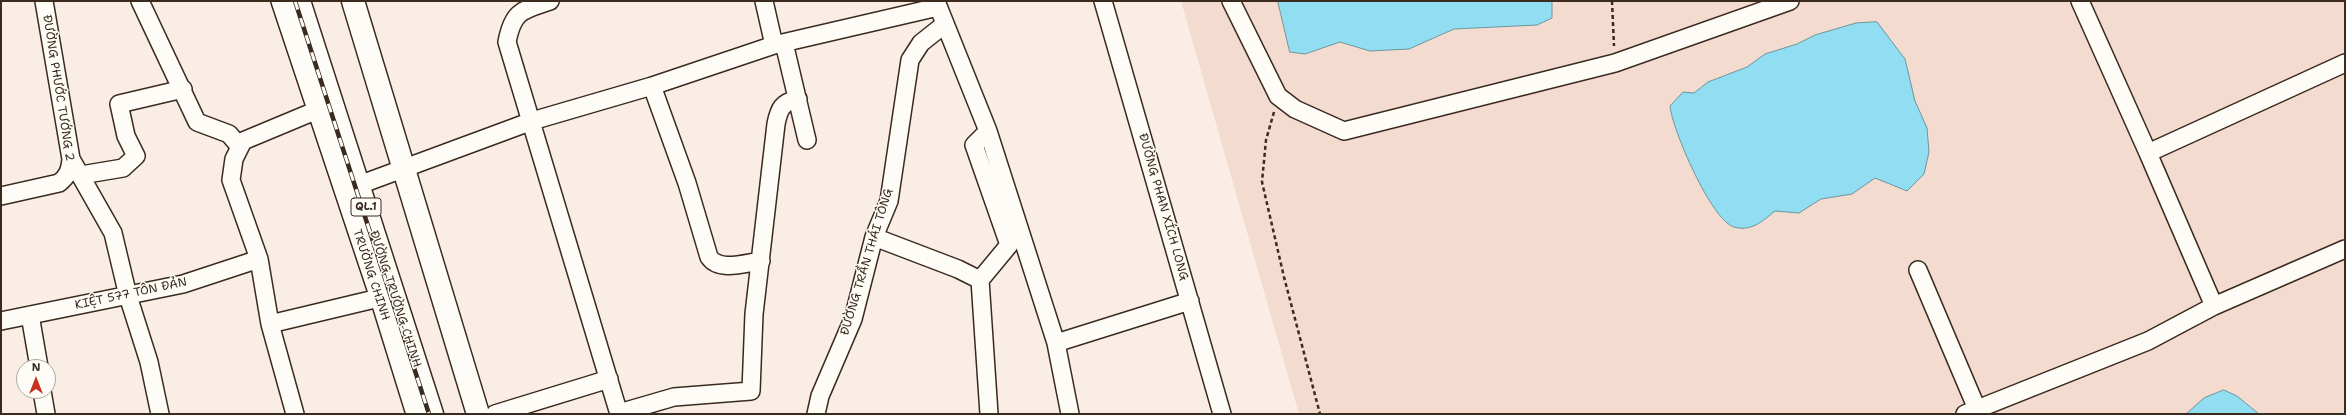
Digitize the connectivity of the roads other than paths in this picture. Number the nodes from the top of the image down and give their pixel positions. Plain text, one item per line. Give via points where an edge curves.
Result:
1 (44, 1) edge
2 (140, 1) edge
3 (280, 1) edge
4 (299, 1) edge
5 (353, 1) edge
6 (550, 1) edge
7 (764, 1) edge
8 (1103, 1) edge
9 (1231, 1) edge
10 (1790, 1) edge
11 (2080, 1) edge
12 (937, 4) edge
13 (945, 24) junction
14 (779, 44) junction
15 (2345, 63) edge
16 (652, 86) junction
17 (183, 89) junction
18 (798, 99) junction
19 (315, 111) junction
20 (532, 121) junction
21 (988, 131) junction
22 (807, 140) dead end
23 (240, 147) junction
24 (2148, 153) junction
25 (71, 159) junction
26 (404, 169) junction
27 (81, 175) junction
28 (359, 185) junction
29 (1, 196) edge
30 (874, 237) junction
31 (2345, 249) edge
32 (259, 259) junction
33 (761, 261) junction
34 (1918, 270) dead end
35 (980, 280) junction
36 (128, 296) junction
37 (379, 298) junction
38 (1190, 301) junction
39 (2214, 306) junction
40 (30, 315) junction
41 (1, 321) edge
42 (270, 324) junction
43 (1056, 343) junction
44 (37, 359) edge
45 (609, 379) junction
46 (43, 399) edge
47 (1971, 411) edge
48 (619, 413) edge
49 (46, 414) edge
50 (160, 414) edge
51 (295, 414) edge
52 (415, 414) edge
53 (432, 414) edge
54 (478, 414) edge
55 (495, 414) edge
56 (816, 414) edge
57 (989, 414) edge
58 (1070, 414) edge
59 (1222, 414) edge

1 - 25 street, ĐƯỜNG PHƯỚC TƯỚNG 2
2 - 17 street
3 - 19 street, TRƯỜNG CHINH
4 - 28 highway, ĐƯỜNG TRƯỜNG CHINH / QL.1
5 - 26 highway
6 - 20 street via 523,10 510,24 507,42
7 - 14 street
8 - 38 street, ĐƯỜNG PHAN XÍCH LONG
9 - 10 street via 1278,96 1295,109 1344,131 1615,63
11 - 24 street
12 - 13 street
12 - 14 street
13 - 21 street
13 - 30 street, ĐƯỜNG TRẦN THÁI TÔNG via 921,43 910,60 889,200
14 - 16 street
14 - 18 street
15 - 24 street
16 - 20 street
16 - 33 street via 687,183 709,257 716,264 722,265
17 - 23 street via 197,122 229,134
17 - 27 street via 119,104 126,136 136,156 123,168
18 - 22 street
18 - 33 street via 786,102 778,111
19 - 23 street via 243,141
19 - 37 street, TRƯỜNG CHINH
20 - 26 street
20 - 45 street
21 - 35 street via 974,145 1009,245
21 - 43 street
23 - 32 street via 234,159 231,180
24 - 39 street
25 - 27 street
25 - 29 street, ĐƯỜNG PHƯỚC TƯỚNG 2 via 69,173 59,183
26 - 28 street
26 - 54 highway
27 - 36 street via 112,233
28 - 53 highway, ĐƯỜNG TRƯỜNG CHINH / QL.1
30 - 35 street
30 - 56 street, ĐƯỜNG TRẦN THÁI TÔNG via 853,319 820,396
31 - 39 street
32 - 36 street, KIỆT 577 TÔN ĐẢN via 183,284
32 - 42 street
33 - 48 street via 754,314 751,391 674,397
34 - 47 street
35 - 57 street
36 - 40 street, KIỆT 577 TÔN ĐẢN
36 - 50 street via 149,362
37 - 42 street, ĐƯỜNG TRƯỜNG CHINH
37 - 52 street, TRƯỜNG CHINH
38 - 43 street
38 - 59 street, ĐƯỜNG PHAN XÍCH LONG
39 - 47 street via 2148,342
40 - 41 street, KIỆT 577 TÔN ĐẢN
40 - 44 street
42 - 51 street
43 - 58 street
45 - 48 street
45 - 55 street
46 - 49 street

